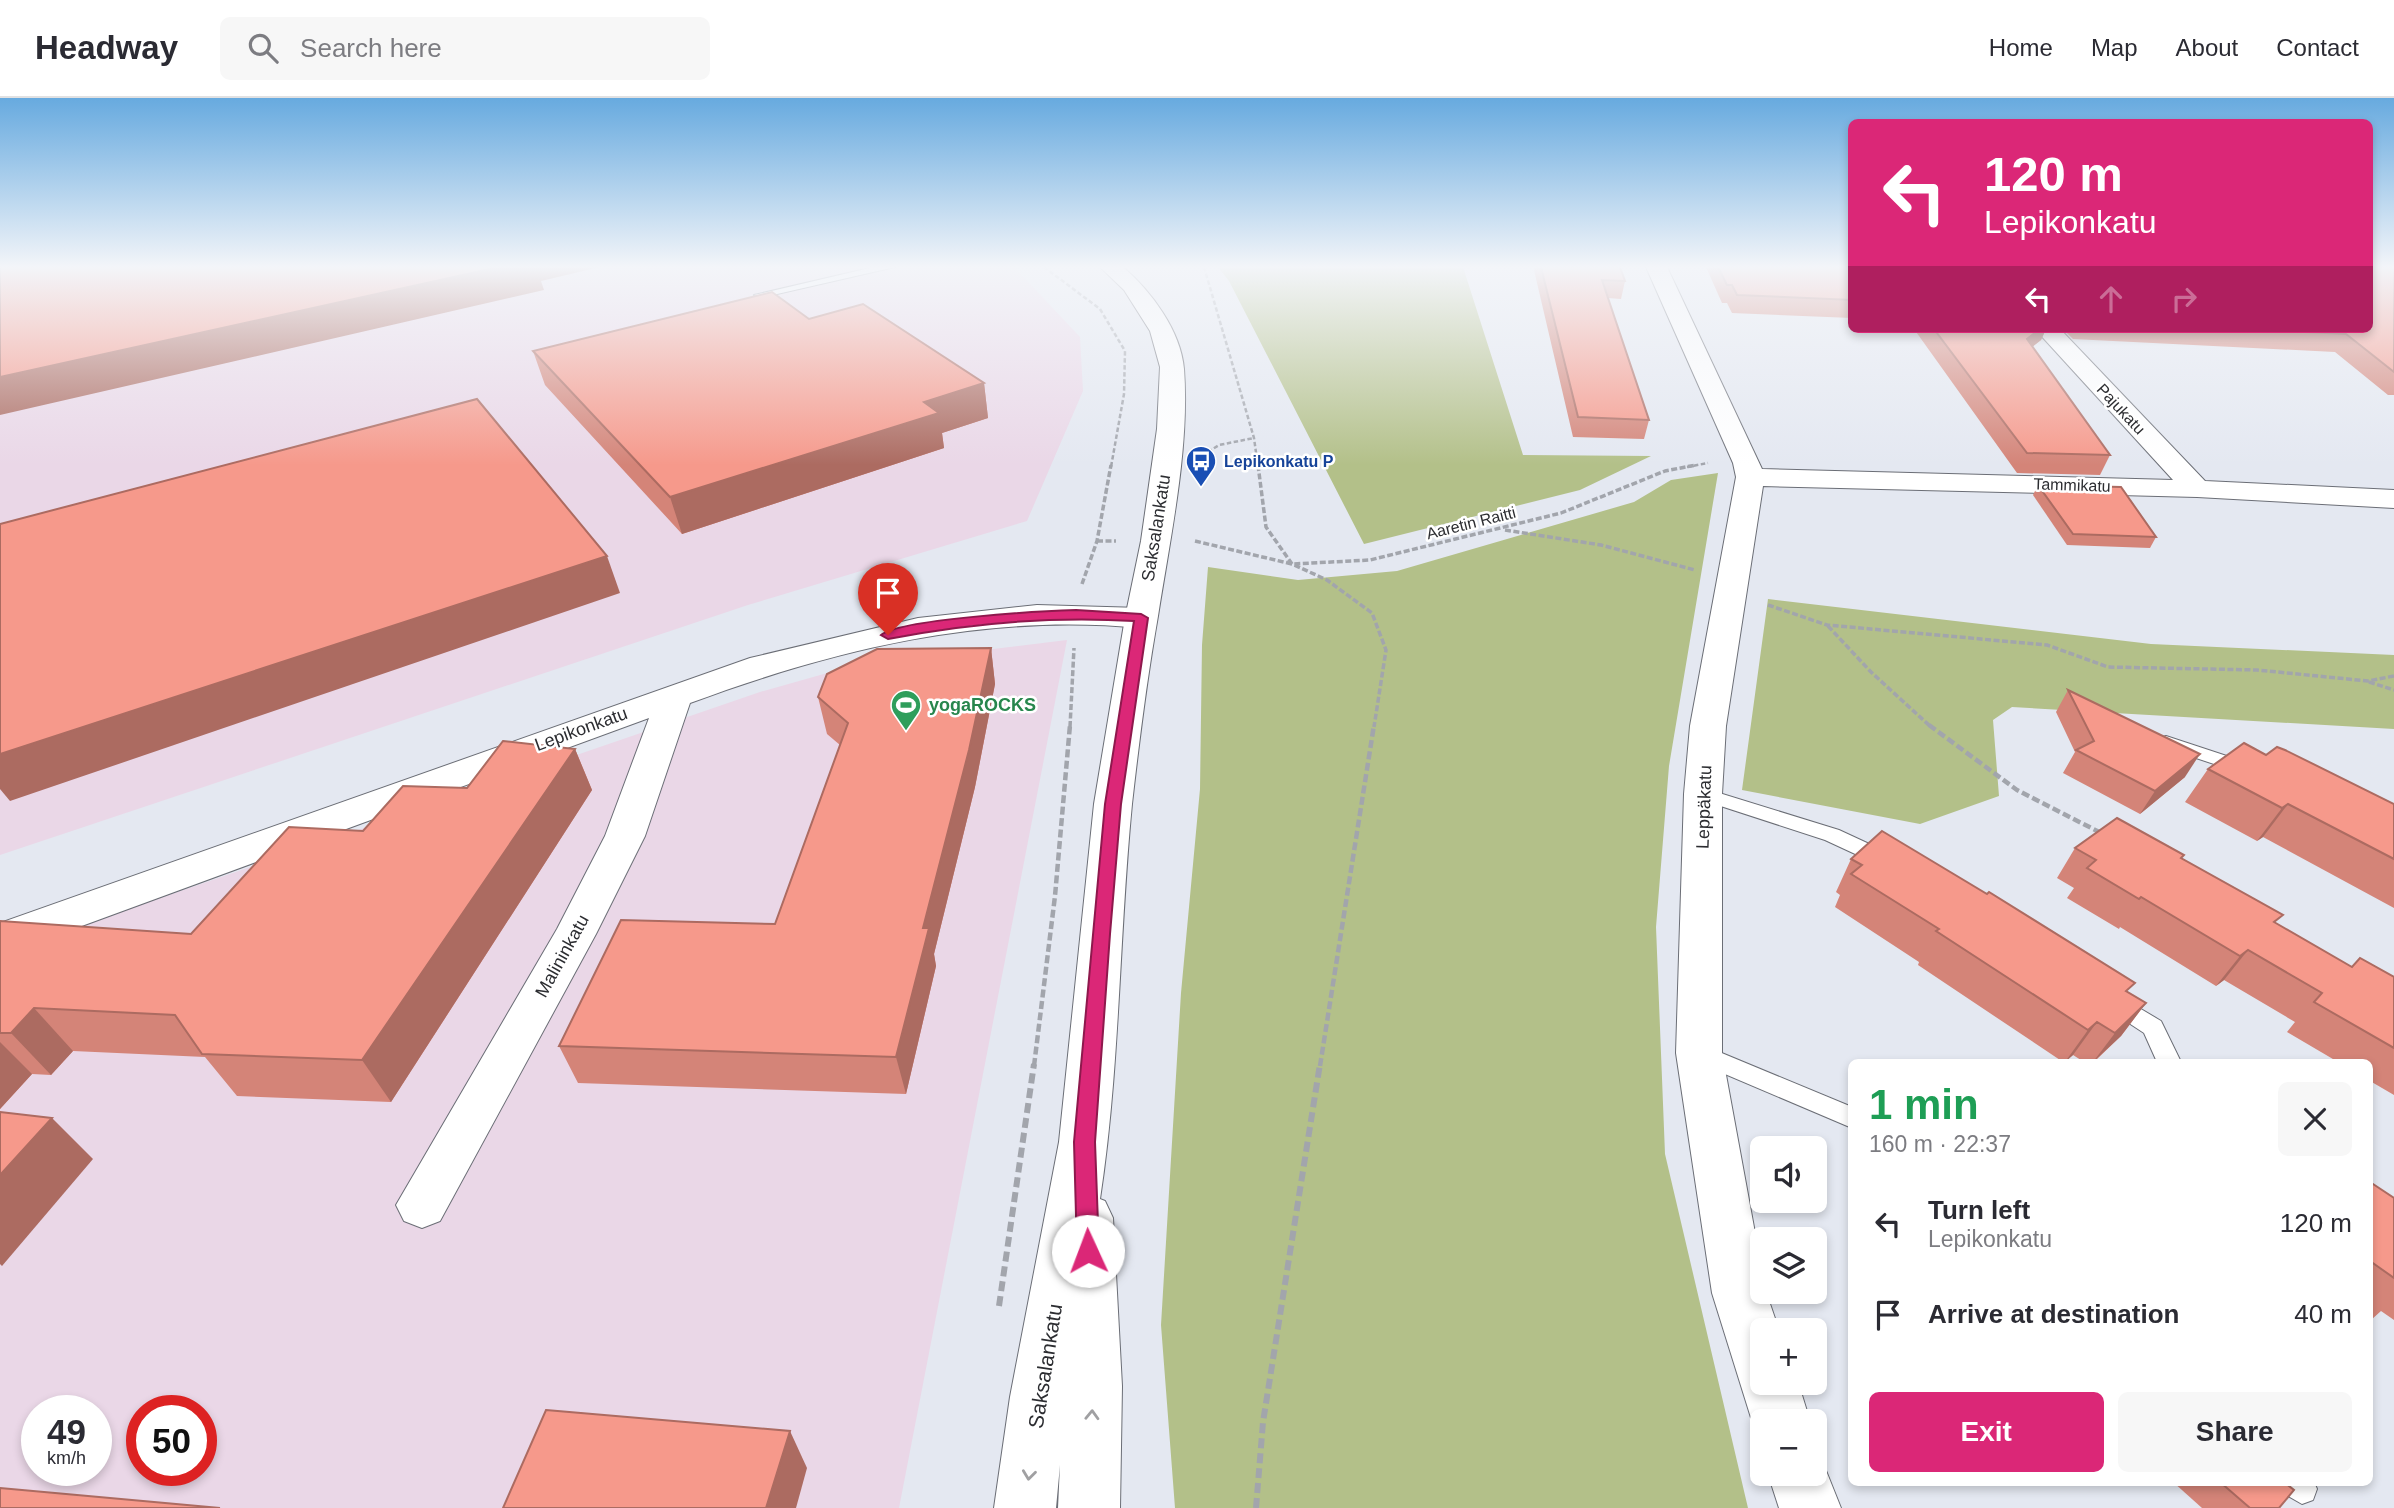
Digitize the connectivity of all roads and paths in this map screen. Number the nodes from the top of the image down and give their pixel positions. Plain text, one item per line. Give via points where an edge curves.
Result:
1 (1114, 333) edge
2 (1162, 333) edge
3 (1224, 333) edge
4 (1686, 333) edge
5 (2051, 333) edge
6 (1254, 438) junction
7 (1204, 455) dead end
8 (1749, 470) junction
9 (2197, 489) junction
10 (2394, 499) edge
11 (1196, 530) dead end
12 (1501, 530) junction
13 (1292, 564) junction
14 (1731, 587) junction
15 (1076, 614) junction
16 (1141, 618) junction
17 (1827, 625) junction
18 (2394, 676) edge
19 (2368, 681) junction
20 (2394, 690) edge
21 (675, 695) junction
22 (2153, 737) edge
23 (2267, 776) edge
24 (1703, 794) junction
25 (2113, 840) edge
26 (1901, 867) edge
27 (0, 940) edge
28 (2096, 991) edge
29 (1699, 1053) junction
30 (2168, 1059) edge
31 (1848, 1116) edge
32 (1084, 1142) junction
33 (422, 1205) dead end
34 (998, 1318) dead end
35 (1750, 1326) edge
36 (1802, 1486) edge
37 (1025, 1508) edge
38 (1089, 1508) edge
39 (1256, 1508) edge
40 (1810, 1508) edge

1 - 15 path via 1125,351 1124,394 1097,541
2 - 16 street, Saksalankatu via 1172,367 1170,429
3 - 6 path
4 - 8 street
5 - 9 street, Pajukatu
6 - 7 path via 1219,445
6 - 13 path via 1266,527
8 - 9 street, Tammikatu
8 - 12 path, Aaretin Raitti via 1704,463 1665,471 1561,513
8 - 14 street, Leppäkatu
9 - 10 street, Tammikatu
11 - 13 path, Aaretin Raitti via 1194,541
12 - 13 path, Aaretin Raitti via 1370,560
12 - 14 path via 1649,555
13 - 39 path via 1327,580 1372,613 1386,650 1263,1422
14 - 17 path
14 - 24 street, Leppäkatu via 1708,726
15 - 16 street, Lepikonkatu
15 - 21 street, Lepikonkatu via 935,626 842,643
15 - 34 path via 1052,937
16 - 32 street, Saksalankatu via 1113,804
17 - 19 path via 2047,645 2108,667 2257,670
17 - 25 path via 1864,667 1952,744 2019,791
18 - 19 path
19 - 20 path
21 - 27 street, Lepikonkatu
21 - 33 street, Malininkatu via 625,835 575,934
22 - 23 lane
24 - 26 lane via 1832,835
24 - 29 street, Leppäkatu
28 - 30 lane via 2153,1027
29 - 31 lane
29 - 35 street, Leppäkatu via 1739,1293
32 -> 37 street, Saksalankatu via 1039,1397
38 -> 32 street, Saksalankatu via 1093,1387
36 - 40 street

